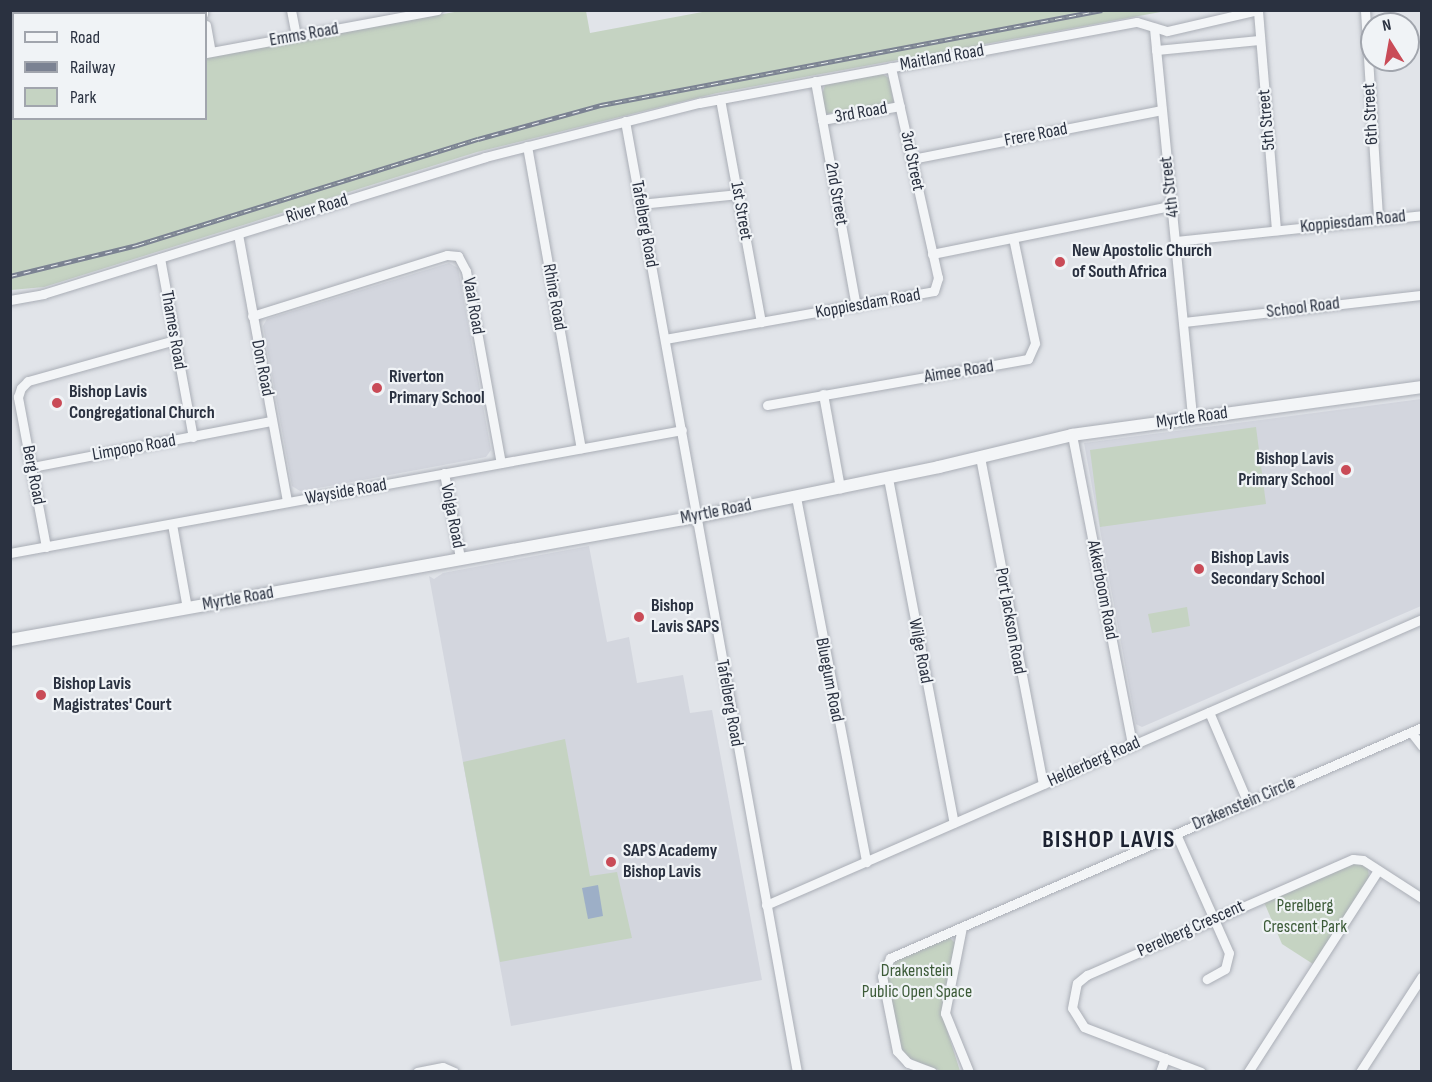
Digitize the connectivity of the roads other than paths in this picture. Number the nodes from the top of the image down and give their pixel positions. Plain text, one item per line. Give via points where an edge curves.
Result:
1 (291, 10) edge
2 (377, 10) edge
3 (437, 10) edge
4 (1365, 10) edge
5 (1258, 11) edge
6 (379, 21) junction
7 (1154, 28) junction
8 (296, 36) junction
9 (1260, 40) junction
10 (1156, 50) junction
11 (208, 53) edge
12 (891, 67) junction
13 (815, 81) junction
14 (720, 99) junction
15 (900, 106) junction
16 (1161, 110) junction
17 (822, 120) junction
18 (625, 121) junction
19 (527, 146) junction
20 (912, 159) junction
21 (738, 194) junction
22 (640, 204) junction
23 (1171, 206) junction
24 (1422, 215) edge
25 (1378, 218) junction
26 (1276, 230) junction
27 (238, 234) junction
28 (1013, 238) junction
29 (1176, 241) junction
30 (932, 254) junction
31 (160, 258) junction
32 (1422, 295) edge
33 (10, 300) edge
34 (856, 306) junction
35 (252, 316) junction
36 (761, 322) junction
37 (1184, 322) junction
38 (665, 339) junction
39 (175, 340) junction
40 (1422, 387) edge
41 (823, 394) junction
42 (767, 405) dead end
43 (1192, 418) junction
44 (272, 421) junction
45 (682, 430) junction
46 (1072, 435) junction
47 (193, 437) junction
48 (581, 448) junction
49 (980, 457) junction
50 (501, 463) junction
51 (32, 467) junction
52 (444, 474) junction
53 (888, 478) junction
54 (840, 488) junction
55 (796, 497) junction
56 (287, 502) junction
57 (696, 517) junction
58 (172, 524) junction
59 (46, 547) junction
60 (10, 553) edge
61 (460, 558) junction
62 (187, 608) junction
63 (1422, 619) edge
64 (10, 640) edge
65 (1209, 712) junction
66 (1422, 727) edge
67 (1411, 732) junction
68 (1132, 745) junction
69 (1422, 746) edge
70 (1043, 784) junction
71 (1248, 803) junction
72 (954, 823) junction
73 (1176, 834) junction
74 (866, 862) junction
75 (1378, 870) junction
76 (1422, 898) edge
77 (766, 905) junction
78 (1213, 919) junction
79 (962, 927) junction
80 (1422, 976) edge
81 (1207, 979) dead end
82 (1165, 1058) junction
83 (417, 1071) edge
84 (454, 1071) edge
85 (796, 1071) edge
86 (932, 1071) edge
87 (969, 1071) edge
88 (1160, 1071) edge
89 (1201, 1071) edge
90 (1248, 1071) edge
91 (1360, 1071) edge

1 - 8 street
2 - 6 street
3 - 6 street, Emms Road
4 - 25 street, 6th Street
5 - 7 street, Maitland Road via 1167,31
5 - 9 street, 5th Street
6 - 8 street, Emms Road
7 - 10 street, 4th Street
7 - 12 street, Maitland Road via 1137,22
8 - 11 street, Emms Road
9 - 10 street
9 - 26 street, 5th Street
10 - 16 street, 4th Street
12 - 13 street, Maitland Road
12 - 15 street, 3rd Street
13 - 14 street, Maitland Road
13 - 17 street, 2nd Street
14 - 18 street, Maitland Road
14 - 21 street, 1st Street
15 - 17 street, 3rd Road
15 - 20 street, 3rd Street
16 - 20 street, Frere Road
16 - 23 street, 4th Street
17 - 34 street, 2nd Street
18 - 19 street, River Road
18 - 22 street, Tafelberg Road
19 - 27 street, River Road
19 - 48 street, Rhine Road
20 - 30 street, 3rd Street
21 - 22 street
21 - 36 street, 1st Street
22 - 38 street, Tafelberg Road
23 - 28 street
23 - 29 street, 4th Street
24 - 25 street, Koppiesdam Road
25 - 26 street, Koppiesdam Road
26 - 29 street, Koppiesdam Road
27 - 31 street, River Road
27 - 35 street, Don Road
28 - 30 street
28 - 41 street, Aimee Road via 1035,343 1028,358
29 - 37 street, 4th Street
30 - 34 street, Koppiesdam Road via 938,281 931,293
31 - 33 street, River Road via 43,294
31 - 39 street, Thames Road
32 - 37 street, School Road
34 - 36 street, Koppiesdam Road
35 - 44 street, Don Road
35 - 50 street, Vaal Road via 447,255 458,256 466,271
36 - 38 street, Koppiesdam Road
37 - 43 street, 4th Street
38 - 45 street, Tafelberg Road
39 - 47 street, Thames Road
39 - 51 street, Berg Road via 24,383 18,397
40 - 43 street, Myrtle Road
41 - 42 street, Aimee Road
41 - 54 street
43 - 46 street, Myrtle Road
44 - 47 street, Limpopo Road
44 - 56 street, Don Road
45 - 48 street, Wayside Road
45 - 57 street, Tafelberg Road
46 - 49 street, Myrtle Road
46 - 68 street, Akkerboom Road
47 - 51 street, Limpopo Road
48 - 50 street, Wayside Road
49 - 53 street, Myrtle Road
49 - 70 street, Port Jackson Road
50 - 52 street, Wayside Road
51 - 59 street, Berg Road
52 - 56 street, Wayside Road
52 - 61 street, Volga Road
53 - 54 street, Myrtle Road
53 - 72 street, Wilge Road
54 - 55 street, Myrtle Road
55 - 57 street, Myrtle Road
55 - 74 street, Bluegum Road
56 - 58 street, Wayside Road
57 - 61 street, Myrtle Road
57 - 77 street, Tafelberg Road
58 - 59 street, Wayside Road
58 - 62 street
59 - 60 street, Wayside Road
61 - 62 street, Myrtle Road
62 - 64 street, Myrtle Road
63 - 65 street, Helderberg Road
65 - 68 street, Helderberg Road
65 - 71 street
66 - 67 street, Drakenstein Circle
67 - 69 street
67 - 71 street, Drakenstein Circle
68 - 70 street, Helderberg Road
70 - 72 street, Helderberg Road
71 - 73 street, Drakenstein Circle
72 - 74 street, Helderberg Road
73 - 78 street
73 - 79 street, Drakenstein Circle
74 - 77 street, Helderberg Road
75 - 76 street, Perelberg Crescent
75 - 78 street, Perelberg Crescent via 1353,859
75 - 90 street
77 - 85 street, Tafelberg Road
78 - 81 street via 1229,957 1225,969
78 - 82 street, Perelberg Crescent via 1087,975 1074,989 1072,1008 1084,1027
79 - 86 street, Drakenstein Circle via 893,956 882,972 897,1051 908,1063
79 - 87 street via 945,1013
80 - 91 street
82 - 88 street
82 - 89 street, Perelberg Crescent
83 - 84 street via 443,1067

